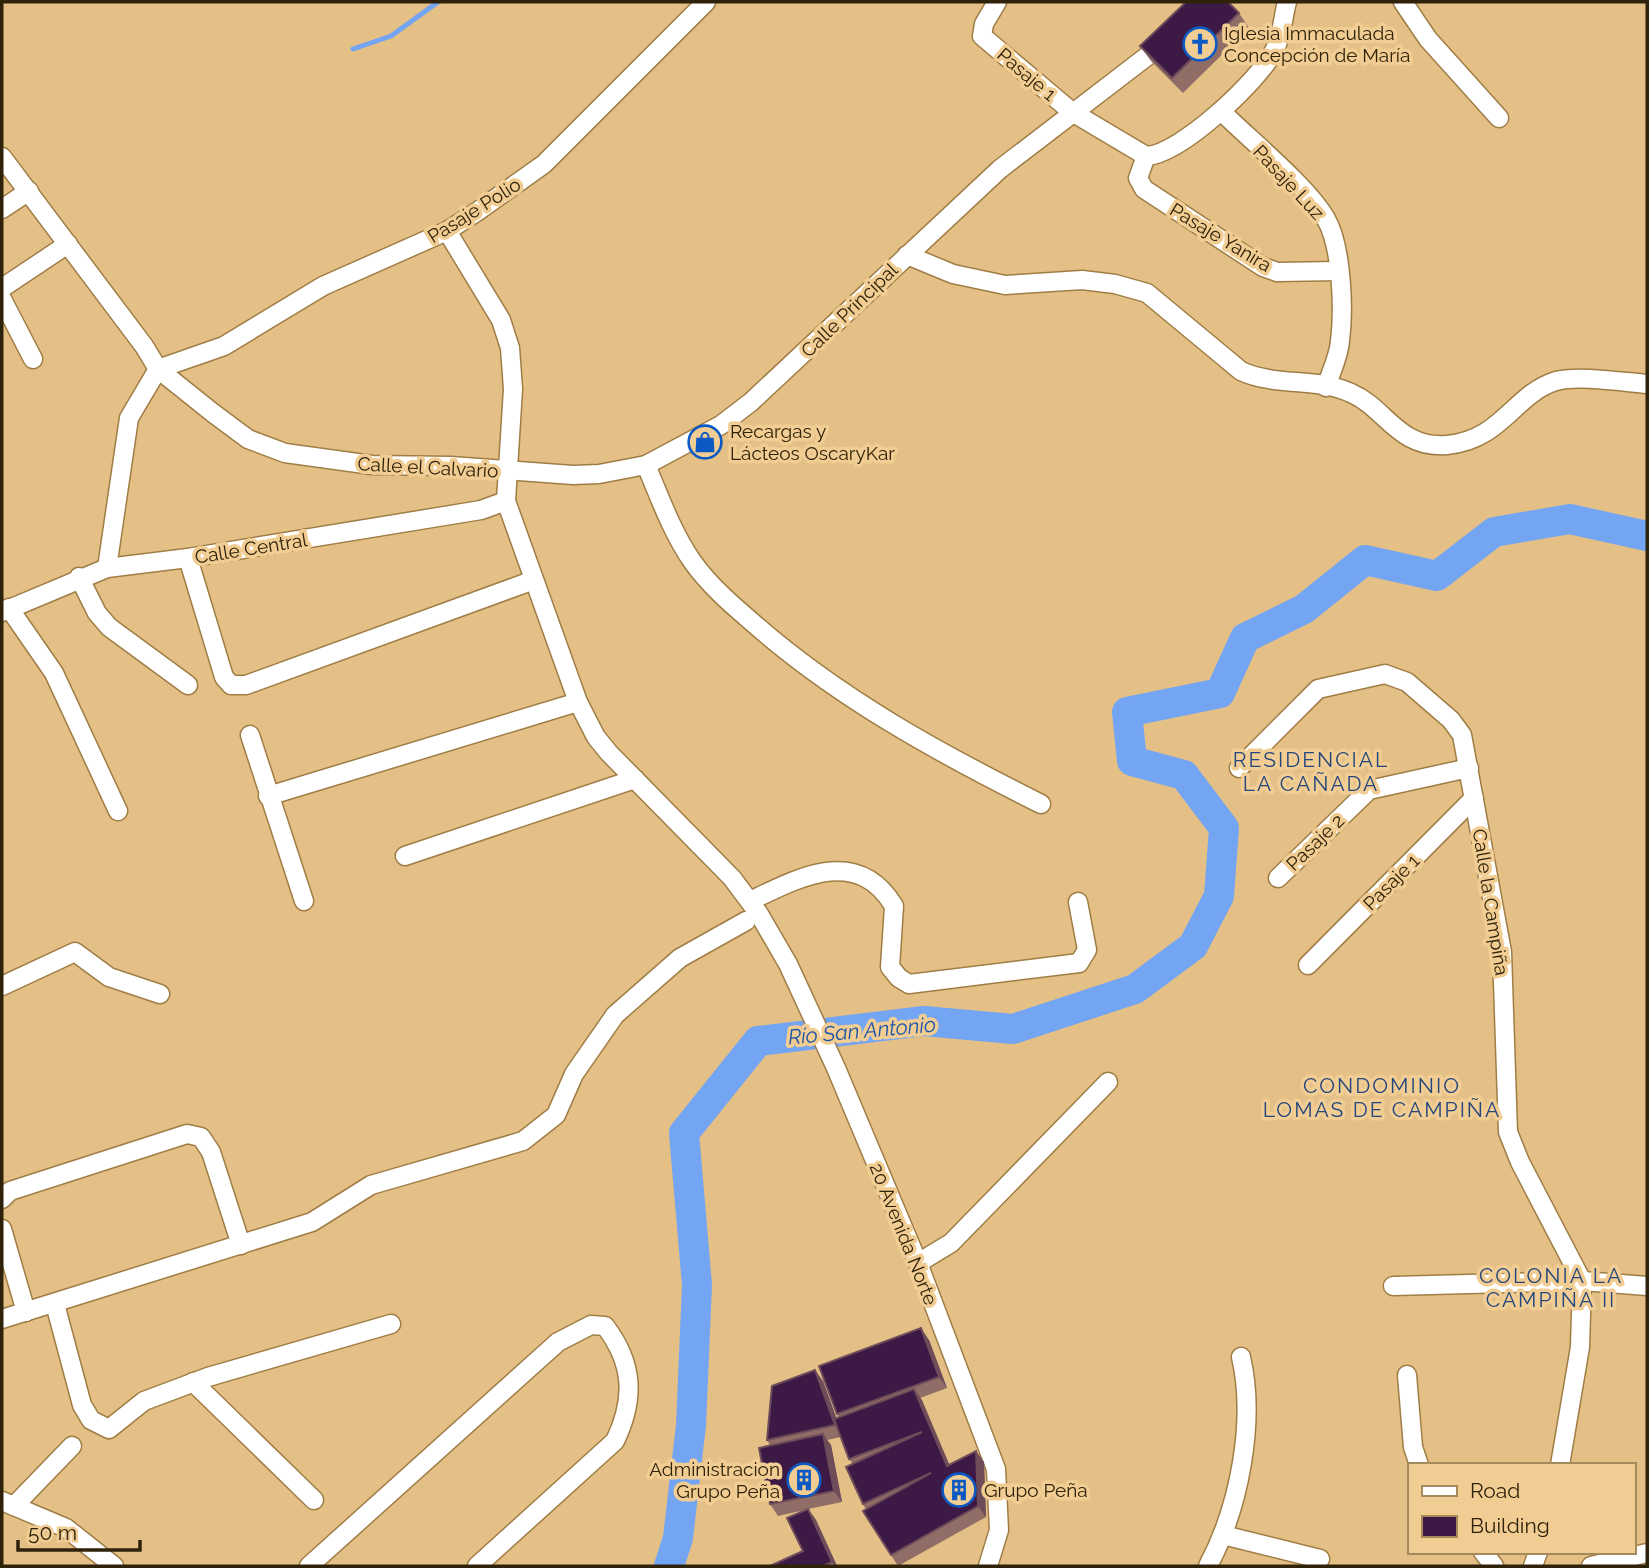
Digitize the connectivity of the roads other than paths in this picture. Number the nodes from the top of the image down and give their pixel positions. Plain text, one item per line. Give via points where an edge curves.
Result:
1 (706, 2) edge
2 (997, 2) edge
3 (1287, 2) edge
4 (1404, 2) edge
5 (1150, 54) edge
6 (1221, 111) junction
7 (1072, 112) junction
8 (1499, 118) dead end
9 (1146, 156) junction
10 (2, 157) edge
11 (29, 191) junction
12 (2, 209) edge
13 (447, 230) junction
14 (68, 244) junction
15 (907, 255) junction
16 (1338, 271) junction
17 (2, 288) edge
18 (2, 299) edge
19 (33, 359) dead end
20 (158, 369) junction
21 (1647, 384) edge
22 (1326, 387) junction
23 (646, 465) junction
24 (508, 470) junction
25 (506, 501) junction
26 (188, 558) junction
27 (107, 568) junction
28 (79, 577) junction
29 (534, 580) junction
30 (5, 610) edge
31 (188, 685) dead end
32 (578, 702) junction
33 (250, 735) dead end
34 (1239, 768) dead end
35 (1469, 768) junction
36 (635, 779) junction
37 (268, 796) junction
38 (1474, 798) junction
39 (1041, 804) dead end
40 (118, 811) dead end
41 (405, 856) dead end
42 (1278, 877) dead end
43 (304, 901) dead end
44 (1078, 902) dead end
45 (752, 912) junction
46 (1308, 965) dead end
47 (2, 986) edge
48 (160, 994) dead end
49 (1108, 1082) dead end
50 (2, 1199) edge
51 (2, 1229) edge
52 (241, 1244) junction
53 (918, 1263) junction
54 (1582, 1282) junction
55 (1393, 1286) dead end
56 (1647, 1286) edge
57 (55, 1304) junction
58 (26, 1312) junction
59 (2, 1319) edge
60 (391, 1324) dead end
61 (1241, 1357) dead end
62 (1408, 1375) dead end
63 (193, 1382) junction
64 (72, 1446) dead end
65 (1418, 1463) edge
66 (1560, 1463) edge
67 (314, 1500) dead end
68 (8, 1503) edge
69 (1223, 1535) junction
70 (1647, 1553) edge
71 (1320, 1559) dead end
72 (114, 1566) edge
73 (309, 1566) edge
74 (477, 1566) edge
75 (988, 1566) edge
76 (1208, 1566) edge
77 (1591, 1566) edge

1 - 13 street, Pasaje Polio via 544,164
2 - 7 street, Pasaje 1 via 982,36
3 - 6 street via 1275,50
4 - 8 street via 1428,39
5 - 7 street, Calle Principal
6 - 9 street via 1166,153
6 - 16 street, Pasaje Luz via 1326,218
7 - 9 street, Pasaje 1
7 - 15 street, Calle Principal via 1000,169
9 - 16 street, Pasaje Yanira via 1138,178 1144,189 1263,267 1277,272
10 - 11 street, Calle el Calvario
11 - 12 street
11 - 14 street, Calle el Calvario
13 - 20 street, Pasaje Polio via 323,286 224,346
13 - 24 street via 500,320 510,348 513,389
14 - 17 street
14 - 20 street, Calle el Calvario
15 - 22 street via 954,274 1006,285 1082,280 1147,293 1241,371 1258,379
15 - 23 street, Calle Principal via 751,402 721,425
16 - 22 street, Pasaje Luz via 1340,343
18 - 19 street
20 - 24 street, Calle el Calvario via 247,439 285,453 372,465
20 - 27 street via 129,418 114,476
21 - 22 street via 1559,380 1543,387 1485,435 1446,445 1397,432 1359,397
23 - 24 street, Calle Principal via 599,474
23 - 39 street via 693,562 768,636 918,740
24 - 25 street, Calle el Calvario
25 - 26 street, Calle Central via 481,510
25 - 29 street, Calle el Calvario
26 - 27 street, Calle Central
26 - 29 street via 224,677 231,685 246,685
27 - 28 street, Calle Central
28 - 30 street, Calle Central
28 - 31 street via 109,627
29 - 32 street, Calle el Calvario
30 - 40 street via 54,673
32 - 36 street, Calle el Calvario via 596,737
32 - 37 street
33 - 37 street
34 - 35 street, Calle la Campiña via 1326,685 1385,674 1407,682 1458,727
35 - 38 street, Calle la Campiña
35 - 42 street, Pasaje 2 via 1369,790
36 - 41 street
36 - 45 street, Calle el Calvario via 732,878
37 - 43 street
38 - 46 street, Pasaje 1
38 - 54 street, Calle la Campiña via 1502,952 1508,1132
44 - 45 street via 1087,950 1079,963 909,984 890,967 894,906 867,880 846,872 821,871
45 - 52 street via 680,958 615,1015 574,1074 556,1115 523,1141 371,1185 313,1222
45 - 53 street, 20 Avenida Norte via 810,1012
47 - 48 street via 75,952 109,977
49 - 53 street via 951,1243
50 - 52 street via 10,1191 187,1134 201,1137 211,1152
51 - 58 street
52 - 57 street
53 - 75 street, 20 Avenida Norte via 996,1469 999,1530
54 - 55 street
54 - 56 street
54 - 66 street, Calle la Campiña via 1580,1347
57 - 58 street
57 - 63 street via 82,1405 91,1420 109,1429 144,1401
58 - 59 street
60 - 63 street
61 - 69 street via 1247,1429
62 - 65 street
63 - 67 street
64 - 68 street
68 - 72 street via 66,1528
69 - 71 street
69 - 76 street
70 - 77 street
73 - 74 street via 558,1342 591,1325 605,1326 616,1340 631,1392 615,1441

